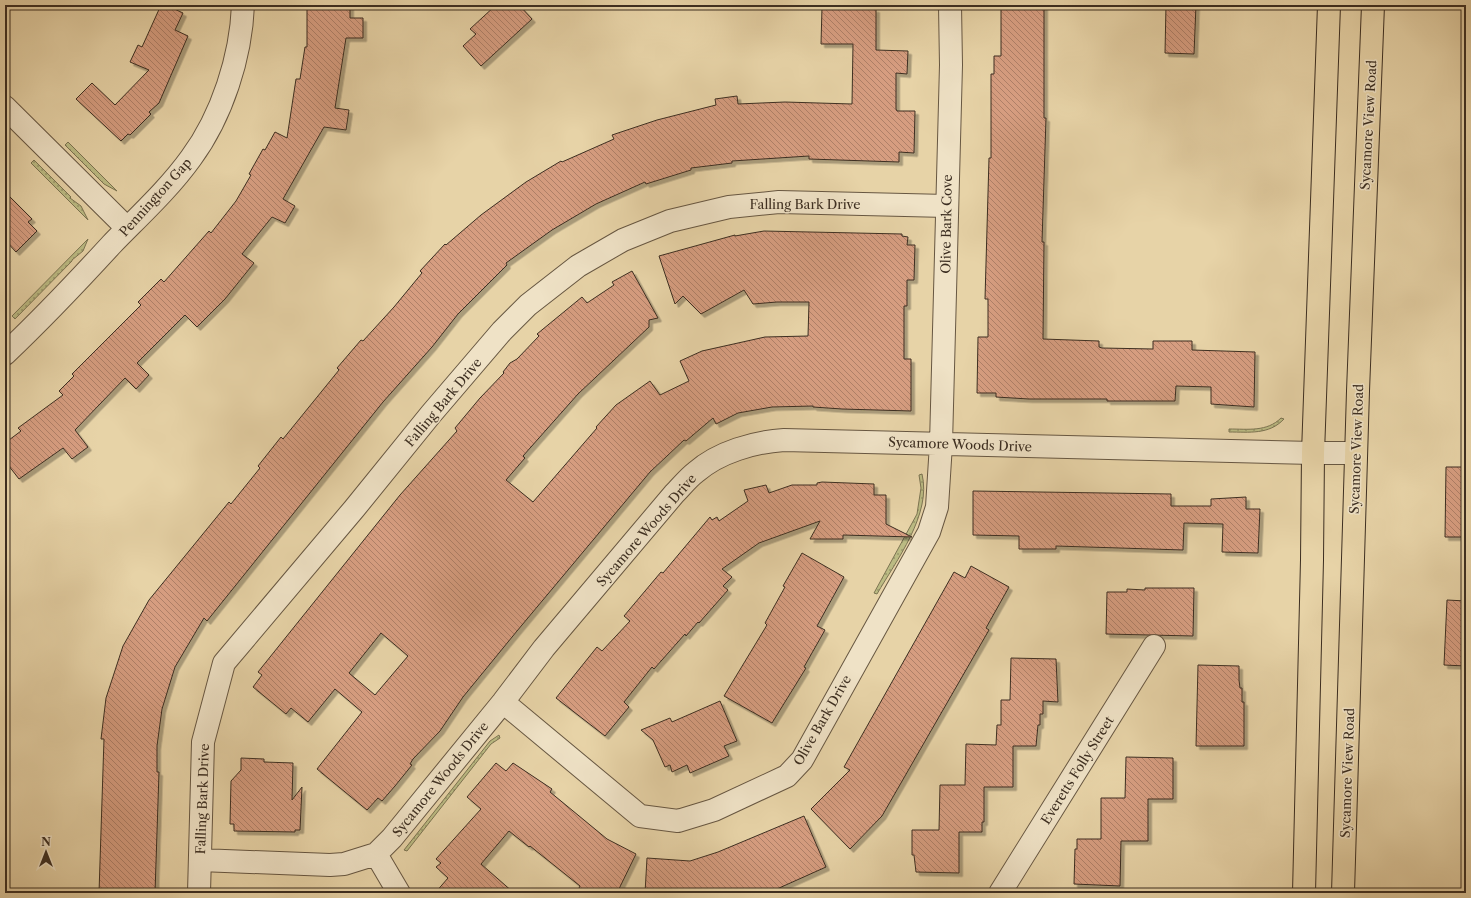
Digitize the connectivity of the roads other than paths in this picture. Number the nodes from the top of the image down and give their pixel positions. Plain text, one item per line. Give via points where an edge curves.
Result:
1 (243, 5) edge
2 (950, 5) edge
3 (1329, 5) edge
4 (1373, 5) edge
5 (5, 107) edge
6 (947, 206) junction
7 (127, 228) junction
8 (5, 354) edge
9 (941, 444) junction
10 (1356, 453) junction
11 (1313, 454) junction
12 (1154, 646) dead end
13 (504, 702) junction
14 (376, 854) junction
15 (200, 860) junction
16 (199, 893) edge
17 (399, 893) edge
18 (1000, 893) edge
19 (1304, 893) edge
20 (1343, 893) edge

1 - 7 street, Pennington Gap via 239,40 230,80 202,143 176,178
2 - 6 street, Olive Bark Cove via 952,40
3 - 11 main road
4 - 10 main road, Sycamore View Road
5 - 7 street
6 - 9 street, Olive Bark Cove
6 - 15 street, Falling Bark Drive via 779,202 729,207 670,221 624,240 578,266 528,305 502,331 431,414 224,663 203,742
7 - 8 street, Pennington Gap
9 - 11 street, Sycamore Woods Drive
9 - 13 street, Sycamore Woods Drive via 771,441 741,448 710,462 696,471 674,494 544,648
9 - 13 street, Olive Bark Drive via 937,507 929,532 802,760 787,776 714,810 678,821 640,816
10 - 11 street, Sycamore Woods Drive
10 - 20 main road, Sycamore View Road
11 - 19 main road
12 - 18 street, Everetts Folly Street
13 - 14 street, Sycamore Woods Drive
14 - 15 street, Sycamore Woods Drive via 360,860 330,865
14 - 17 street
15 - 16 street, Falling Bark Drive

